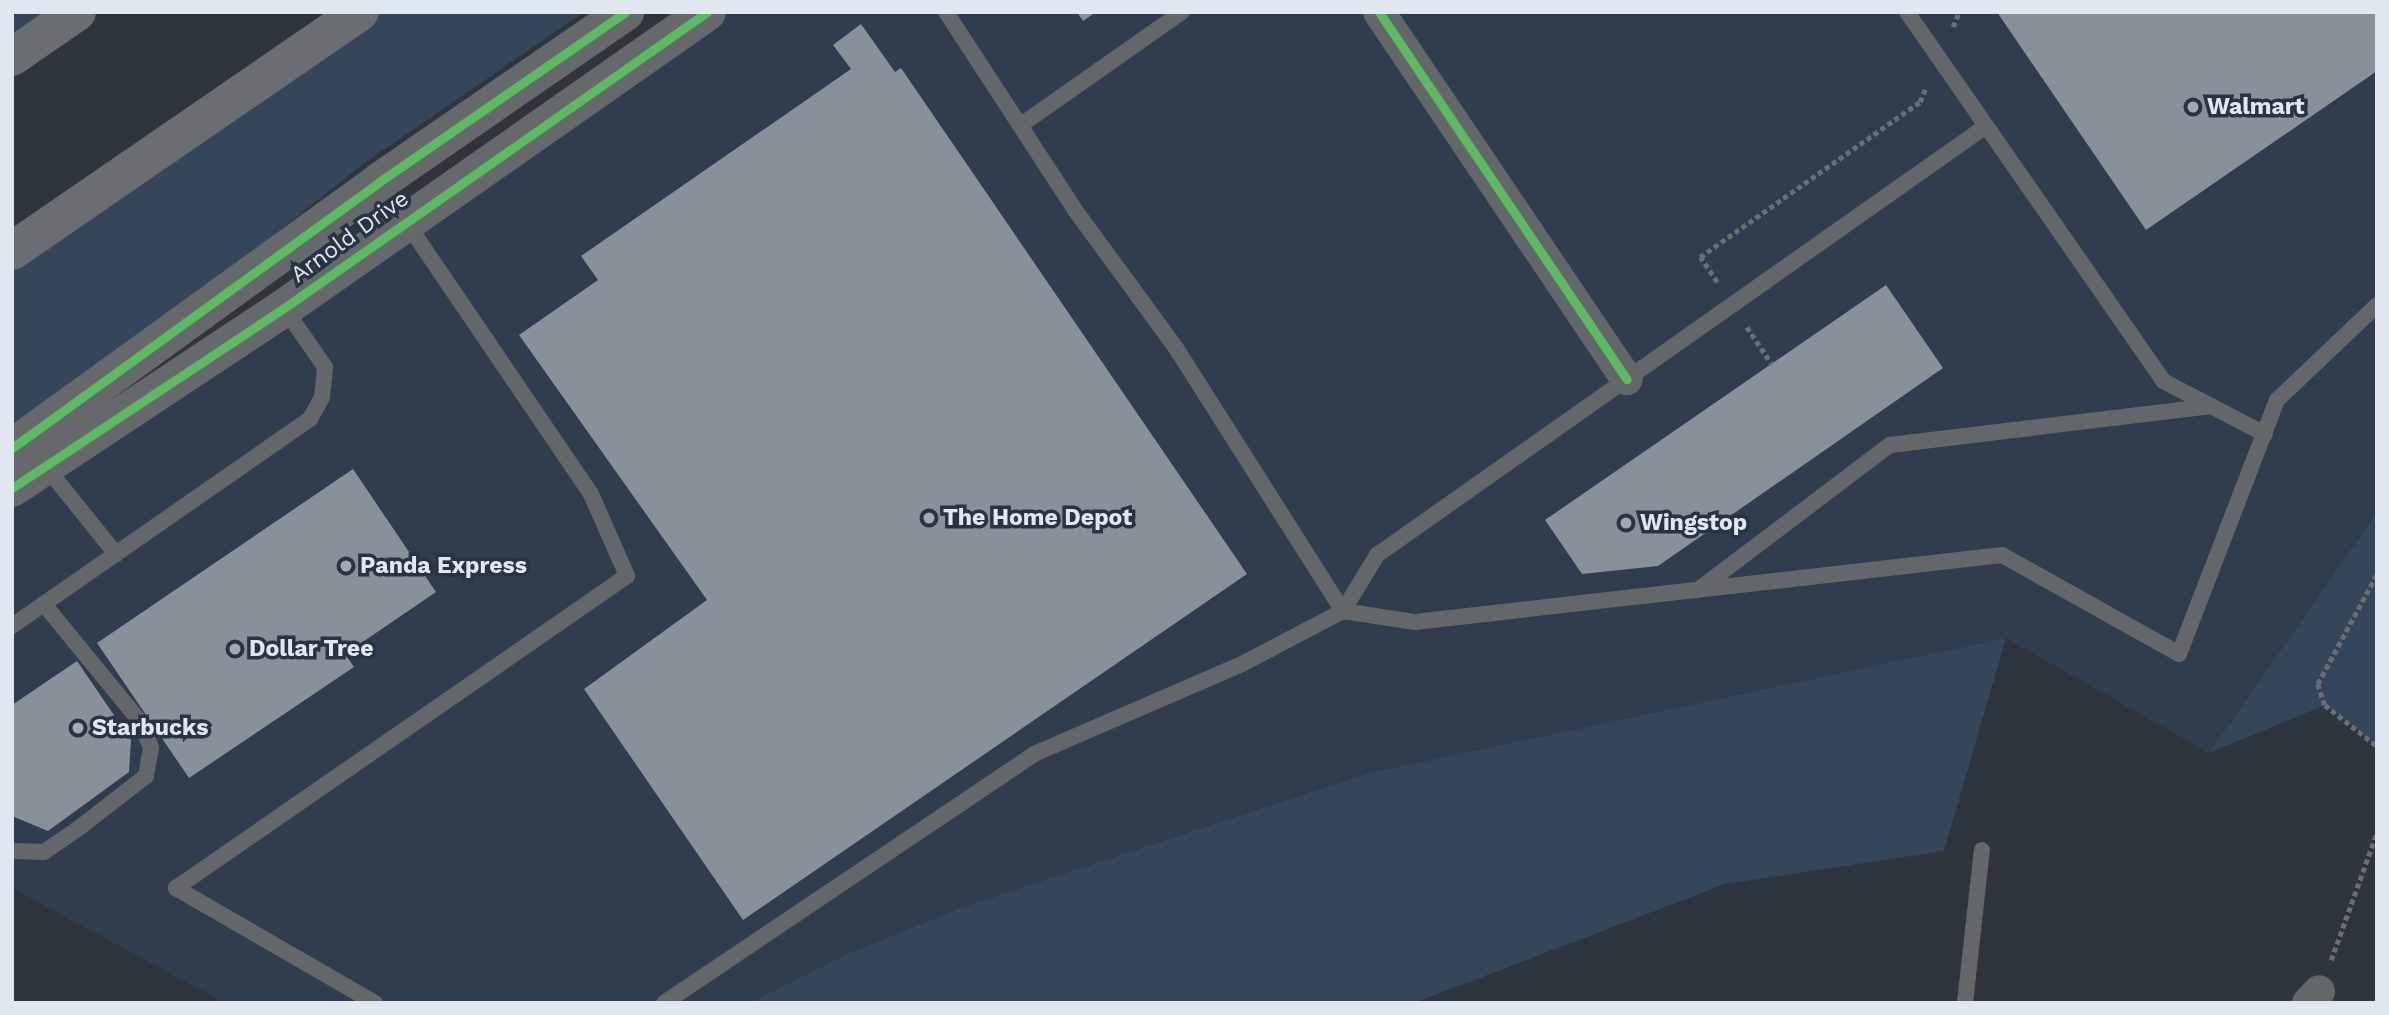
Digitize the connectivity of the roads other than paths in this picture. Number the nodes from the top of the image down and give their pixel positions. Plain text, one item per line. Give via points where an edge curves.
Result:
1 (77, 12) edge
2 (360, 12) edge
3 (625, 12) edge
4 (707, 12) edge
5 (946, 12) edge
6 (1182, 12) edge
7 (1379, 12) edge
8 (1907, 12) edge
9 (12, 57) edge
10 (1021, 125) junction
11 (1986, 126) junction
12 (405, 220) junction
13 (12, 251) edge
14 (2377, 305) edge
15 (284, 308) junction
16 (1627, 379) junction
17 (2212, 406) junction
18 (2264, 433) junction
19 (12, 448) edge
20 (46, 467) junction
21 (12, 488) edge
22 (116, 554) junction
23 (1697, 590) junction
24 (44, 604) junction
25 (1343, 611) junction
26 (12, 626) edge
27 (1982, 850) dead end
28 (12, 851) edge
29 (375, 1003) edge
30 (664, 1003) edge
31 (1965, 1003) edge

1 - 9 highway
2 - 13 highway
3 - 19 street, Arnold Drive via 379,182
4 - 12 street, Arnold Drive
5 - 10 lane
6 - 10 lane
7 - 16 street
8 - 11 lane
10 - 25 lane via 1075,210 1176,348
11 - 16 lane
11 - 17 lane via 2163,381
12 - 15 street, Arnold Drive
12 - 29 lane via 591,494 627,576 176,888
14 - 18 lane via 2277,400
15 - 20 street, Arnold Drive
15 - 22 lane via 325,367 322,397 310,419
16 - 25 lane via 1377,555
17 - 18 lane
17 - 23 lane via 1890,445
18 - 23 lane via 2179,653 2002,555
20 - 21 street, Arnold Drive
20 - 22 lane
22 - 24 lane
23 - 25 lane via 1415,622
24 - 26 lane
24 - 28 lane via 138,719 151,747 146,776 79,828 44,852
25 - 30 lane via 1242,664 1034,754
27 - 31 lane

